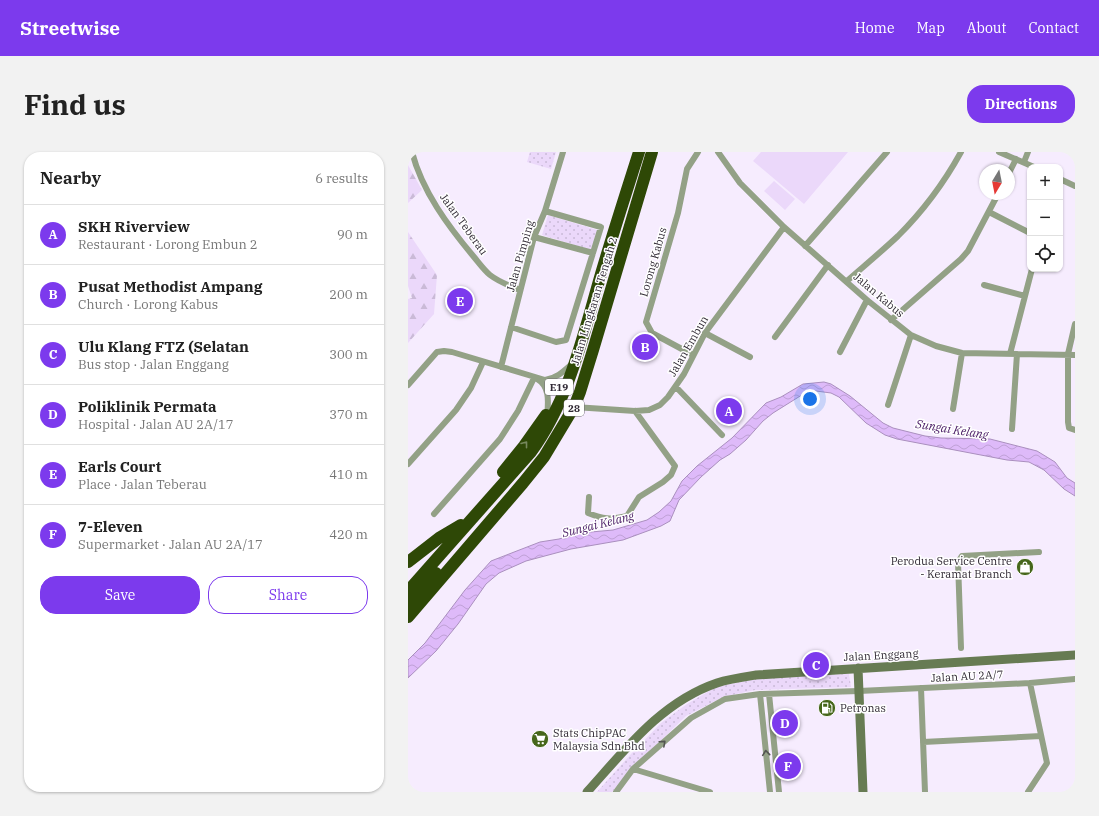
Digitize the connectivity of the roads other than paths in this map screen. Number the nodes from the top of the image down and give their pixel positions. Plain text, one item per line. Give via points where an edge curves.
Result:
1 (412, 152) edge
2 (562, 152) edge
3 (632, 152) edge
4 (639, 152) edge
5 (645, 152) edge
6 (652, 152) edge
7 (698, 152) edge
8 (718, 152) edge
9 (887, 152) edge
10 (961, 152) edge
11 (999, 152) edge
12 (1028, 152) edge
13 (1016, 159) junction
14 (1024, 162) junction
15 (1014, 164) edge
16 (1028, 164) edge
17 (1063, 180) edge
18 (1075, 185) edge
19 (995, 200) edge
20 (545, 211) junction
21 (989, 212) junction
22 (784, 227) junction
23 (1027, 231) edge
24 (534, 237) junction
25 (805, 246) junction
26 (593, 253) junction
27 (828, 265) junction
28 (1031, 272) edge
29 (846, 281) junction
30 (984, 285) dead end
31 (520, 290) junction
32 (1025, 296) junction
33 (867, 300) junction
34 (891, 320) junction
35 (1075, 324) edge
36 (511, 327) junction
37 (705, 333) junction
38 (911, 335) junction
39 (775, 337) dead end
40 (840, 352) dead end
41 (962, 353) junction
42 (1014, 354) junction
43 (1068, 354) junction
44 (693, 355) junction
45 (1075, 355) edge
46 (750, 357) dead end
47 (576, 360) junction
48 (483, 362) junction
49 (501, 367) junction
50 (534, 378) junction
51 (408, 385) edge
52 (676, 387) junction
53 (888, 405) dead end
54 (574, 406) junction
55 (954, 409) dead end
56 (635, 411) junction
57 (1012, 429) dead end
58 (546, 430) junction
59 (1075, 430) edge
60 (722, 435) dead end
61 (408, 464) edge
62 (589, 497) dead end
63 (434, 514) dead end
64 (469, 522) junction
65 (1039, 552) dead end
66 (408, 562) edge
67 (408, 579) edge
68 (408, 591) edge
69 (408, 602) edge
70 (408, 617) edge
71 (961, 648) dead end
72 (1075, 655) edge
73 (858, 668) junction
74 (1075, 679) edge
75 (1030, 683) junction
76 (921, 688) junction
77 (859, 691) junction
78 (760, 694) junction
79 (769, 694) junction
80 (1041, 736) junction
81 (923, 742) junction
82 (634, 769) junction
83 (587, 792) edge
84 (616, 792) edge
85 (710, 792) edge
86 (770, 792) edge
87 (779, 792) edge
88 (863, 792) edge
89 (925, 792) edge
90 (1028, 792) edge

1 - 31 street, Jalan Teberau via 424,185 461,241 490,275
2 - 20 street, Jalan Pimping
67 -> 3 highway, E19 via 442,548 524,446 553,402
4 - 47 highway, Jalan Lingkaran Tengah 2 / 28
5 - 69 highway, E19 via 586,352 556,426 537,455 492,510 450,559
6 - 54 highway, Jalan Lingkaran Tengah 2 / 28
7 - 44 street, Lorong Kabus via 687,169 678,213 646,322 652,333
8 - 22 street, Jalan Kabus via 740,183
9 - 25 street
10 - 29 street via 933,196 898,235
11 - 13 street
12 - 14 street
13 - 14 street
13 - 15 street
14 - 16 street
17 - 18 street
19 - 21 street
20 - 24 street, Jalan Pimping
20 - 26 street via 601,227
21 - 23 street
21 - 34 street via 968,252 961,260
22 - 25 street, Jalan Kabus
22 - 37 street, Jalan Embun
24 - 26 street
24 - 31 street, Jalan Pimping
25 - 27 street, Jalan Kabus
26 - 36 street via 566,340 556,342
27 - 29 street, Jalan Kabus
27 - 39 street
28 - 32 street
29 - 33 street, Jalan Kabus
30 - 32 street
31 - 36 street, Jalan Pimping
32 - 42 street
33 - 34 street, Jalan Kabus
33 - 40 street
34 - 38 street, Jalan Kabus
35 - 43 street
36 - 49 street, Jalan Pimping
37 - 44 street, Jalan Embun
37 - 46 street
38 - 41 street, Jalan Kabus via 936,346
38 - 53 street
41 - 42 street, Jalan Kabus
41 - 55 street
42 - 43 street, Jalan Kabus
42 - 57 street
43 - 45 street, Jalan Kabus
43 - 59 street via 1068,422 1069,428
44 - 52 street, Jalan Embun
47 - 50 street via 552,379
47 - 58 highway, Jalan Lingkaran Tengah 2 / 28
48 - 49 street
48 - 51 street via 452,352 437,352
48 - 61 street via 471,388 456,410
49 - 50 street
50 - 58 street via 547,388
50 - 63 street via 518,411 500,439
52 - 56 street, Jalan Embun via 660,405 649,410
52 - 60 street
54 - 56 street, Jalan Embun
54 - 70 highway, Jalan Lingkaran Tengah 2 / 28 via 544,457
56 - 62 street via 675,466 671,475 639,497 627,516 602,519 588,513
58 - 64 highway, Jalan Lingkaran Tengah 2 / 28 via 531,452
64 - 66 highway via 439,538
64 - 68 highway, Jalan Lingkaran Tengah 2 / 28
65 - 71 street via 962,556 958,562
72 - 73 main road, Jalan Enggang
73 - 77 main road
73 - 83 main road, Jalan Enggang via 735,678 691,694 652,721
74 - 75 street, Jalan AU 2A/7
75 - 76 street, Jalan AU 2A/7
75 - 80 street
76 - 77 street, Jalan AU 2A/7
76 - 81 street
77 - 79 street, Jalan AU 2A/7
77 - 88 main road
78 - 79 street, Jalan AU 2A/7
82 -> 78 street, Jalan AU 2A/7 via 691,718 725,699
86 -> 78 street
79 - 87 street
80 - 81 street
80 - 90 street via 1047,764
81 - 89 street
82 - 84 street, Jalan AU 2A/7
82 - 85 street

